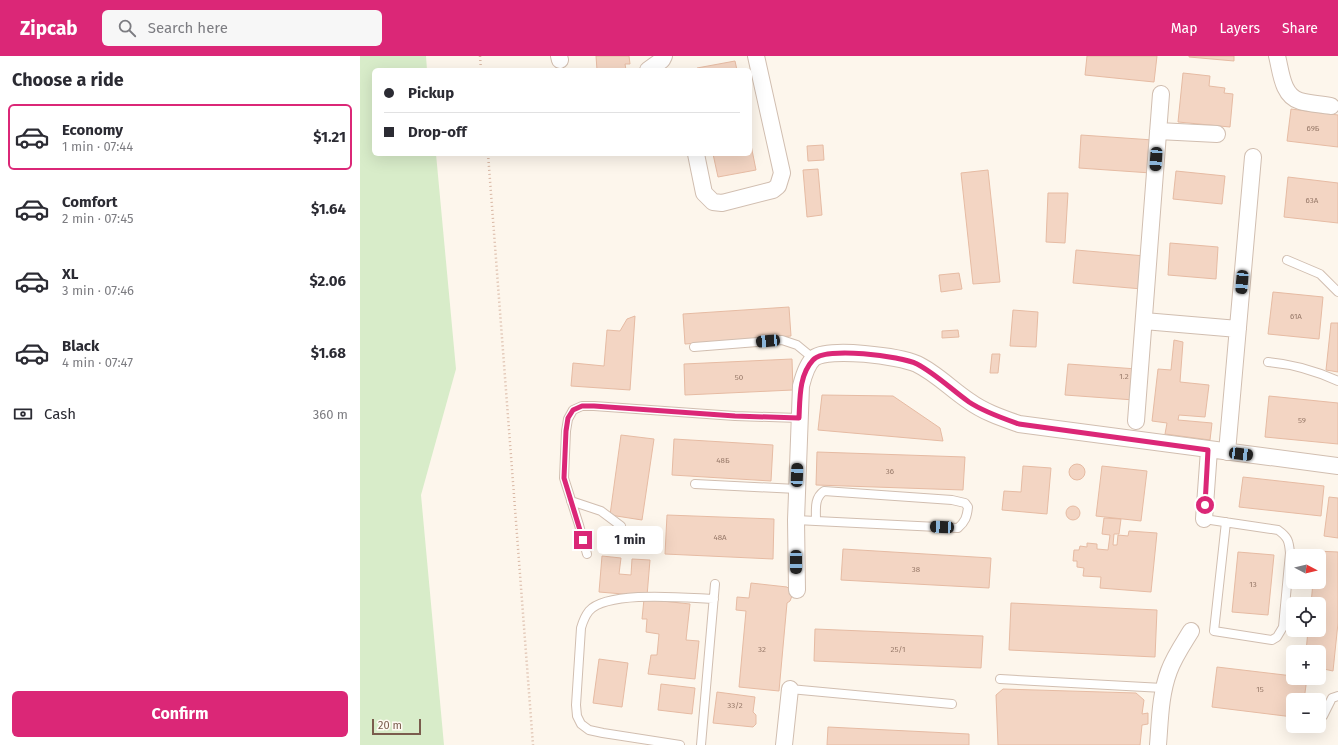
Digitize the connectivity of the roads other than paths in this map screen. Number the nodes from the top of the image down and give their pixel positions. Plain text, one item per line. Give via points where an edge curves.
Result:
1 (664, 56) edge
2 (756, 56) edge
3 (1277, 56) edge
4 (651, 68) edge
5 (1161, 94) dead end
6 (1331, 106) dead end
7 (1158, 131) junction
8 (1217, 134) dead end
9 (696, 156) edge
10 (1253, 157) dead end
11 (1286, 260) dead end
12 (1338, 292) edge
13 (1144, 322) junction
14 (1238, 329) junction
15 (694, 347) dead end
16 (814, 359) junction
17 (1268, 362) dead end
18 (1338, 381) edge
19 (799, 418) junction
20 (1136, 421) dead end
21 (1208, 450) junction
22 (1227, 452) junction
23 (1338, 466) edge
24 (695, 484) dead end
25 (797, 489) junction
26 (571, 501) junction
27 (1204, 519) joint
28 (796, 520) junction
29 (816, 521) junction
30 (1226, 522) junction
31 (621, 526) dead end
32 (587, 554) dead end
33 (715, 584) dead end
34 (796, 590) dead end
35 (714, 599) junction
36 (1191, 631) dead end
37 (1000, 679) dead end
38 (1163, 688) junction
39 (790, 689) joint
40 (1338, 696) edge
41 (952, 704) dead end
42 (1326, 710) edge
43 (680, 745) edge
44 (701, 745) edge
45 (784, 745) edge
46 (1158, 745) edge

1 - 4 street
2 - 9 street via 782,173 778,186 773,190 722,203 713,202 704,193
3 - 6 street via 1287,92 1292,97 1299,101
5 - 7 street
7 - 8 street
7 - 13 street
10 - 14 street
11 - 12 lane via 1320,274
13 - 14 street
13 - 20 street
14 - 22 street
15 - 16 lane via 782,340 797,345
16 - 19 street via 804,373
16 - 21 street via 837,354 882,355 916,364 970,402 991,414 1019,424
17 - 18 lane via 1315,371
19 - 25 street
19 - 26 lane via 582,406 573,410 568,418 566,431 564,478
21 - 22 street
21 - 27 street
22 - 23 street
24 - 25 lane
25 - 28 street
26 - 31 lane via 601,511
26 - 32 lane
27 - 30 lane
28 - 29 lane
28 - 34 street
29 - 29 lane via 818,496 824,491 952,500 965,503 968,507 965,522 958,528
30 - 30 lane via 1214,630 1272,640 1281,632 1283,626 1289,542 1285,534 1278,530
33 - 35 lane
35 - 43 lane via 647,596 606,601 590,610 581,628 576,705 581,724 589,730 603,733
35 - 44 lane
36 - 38 street via 1169,670
37 - 38 lane
38 - 46 street
39 - 41 lane
39 - 45 street
40 - 42 lane via 1332,698

